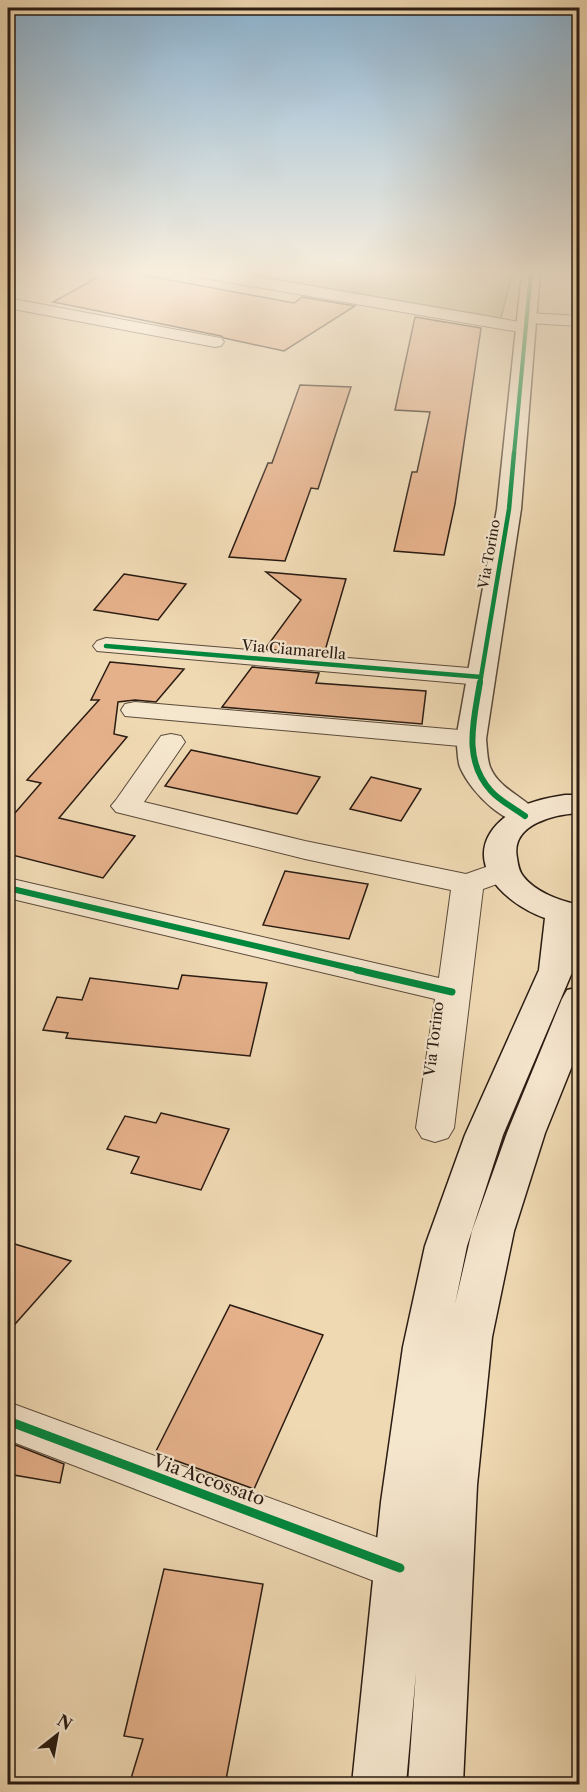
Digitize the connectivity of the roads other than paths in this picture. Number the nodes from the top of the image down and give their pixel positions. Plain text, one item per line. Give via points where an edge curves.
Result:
1 (522, 356) edge
2 (106, 646) dead end
3 (481, 677) junction
4 (135, 710) dead end
5 (471, 739) junction
6 (171, 742) dead end
7 (579, 804) edge
8 (525, 816) junction
9 (503, 871) junction
10 (468, 884) junction
11 (8, 888) edge
12 (571, 915) edge
13 (452, 992) junction
14 (579, 999) edge
15 (435, 1128) dead end
16 (8, 1421) edge
17 (400, 1568) junction
18 (379, 1785) edge
19 (435, 1785) edge

1 - 3 main road, Via Torino via 509,508
2 - 3 street, Via Ciamarella
3 - 5 main road, Via Torino
4 - 5 street
5 - 8 main road, Via Torino via 475,768 492,792
6 - 10 street via 126,806 305,850
7 - 8 main road via 547,807
8 - 9 main road via 507,831 499,850
9 - 10 street
9 - 12 main road via 525,895
10 - 13 street, Via Torino
11 - 13 street
12 - 17 main road via 556,970 484,1136 446,1246 425,1347
13 - 15 street, Via Torino
14 - 19 main road via 526,1133 493,1231 470,1337 453,1485
16 - 17 street, Via Accossato
17 - 18 main road

